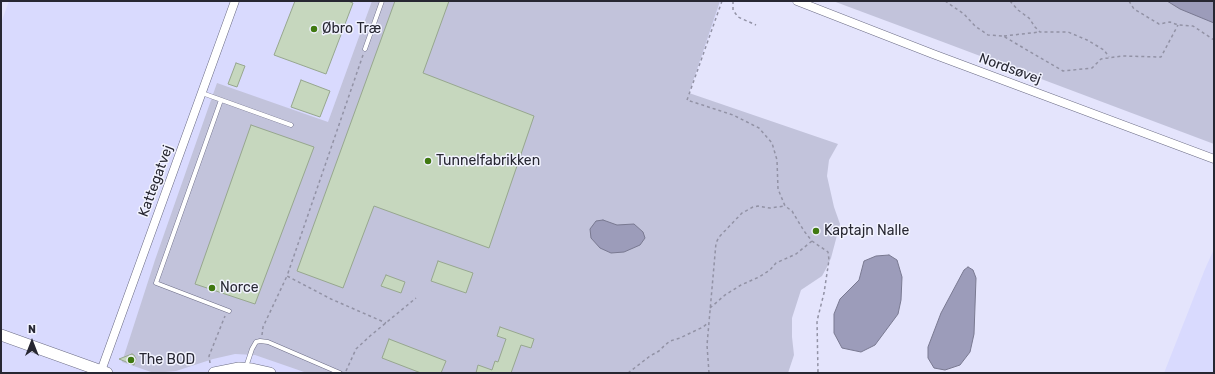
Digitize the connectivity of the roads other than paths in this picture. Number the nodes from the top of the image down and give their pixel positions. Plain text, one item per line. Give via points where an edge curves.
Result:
1 (235, 1) edge
2 (382, 1) edge
3 (797, 1) edge
4 (365, 49) road end
5 (202, 93) junction
6 (221, 100) junction
7 (291, 125) dead end
8 (1214, 159) edge
9 (228, 310) road end
10 (1, 335) edge
11 (245, 368) junction
12 (213, 370) edge
13 (104, 372) edge
14 (270, 373) edge
15 (340, 373) edge

1 - 5 street, Kattegatvej
2 - 4 lane
3 - 8 street, Nordsøvej
5 - 6 lane
5 - 13 street, Kattegatvej
6 - 7 lane
6 - 9 lane via 156,283
10 - 13 street
11 - 12 street
11 - 14 street
11 - 15 lane via 252,349 260,340

